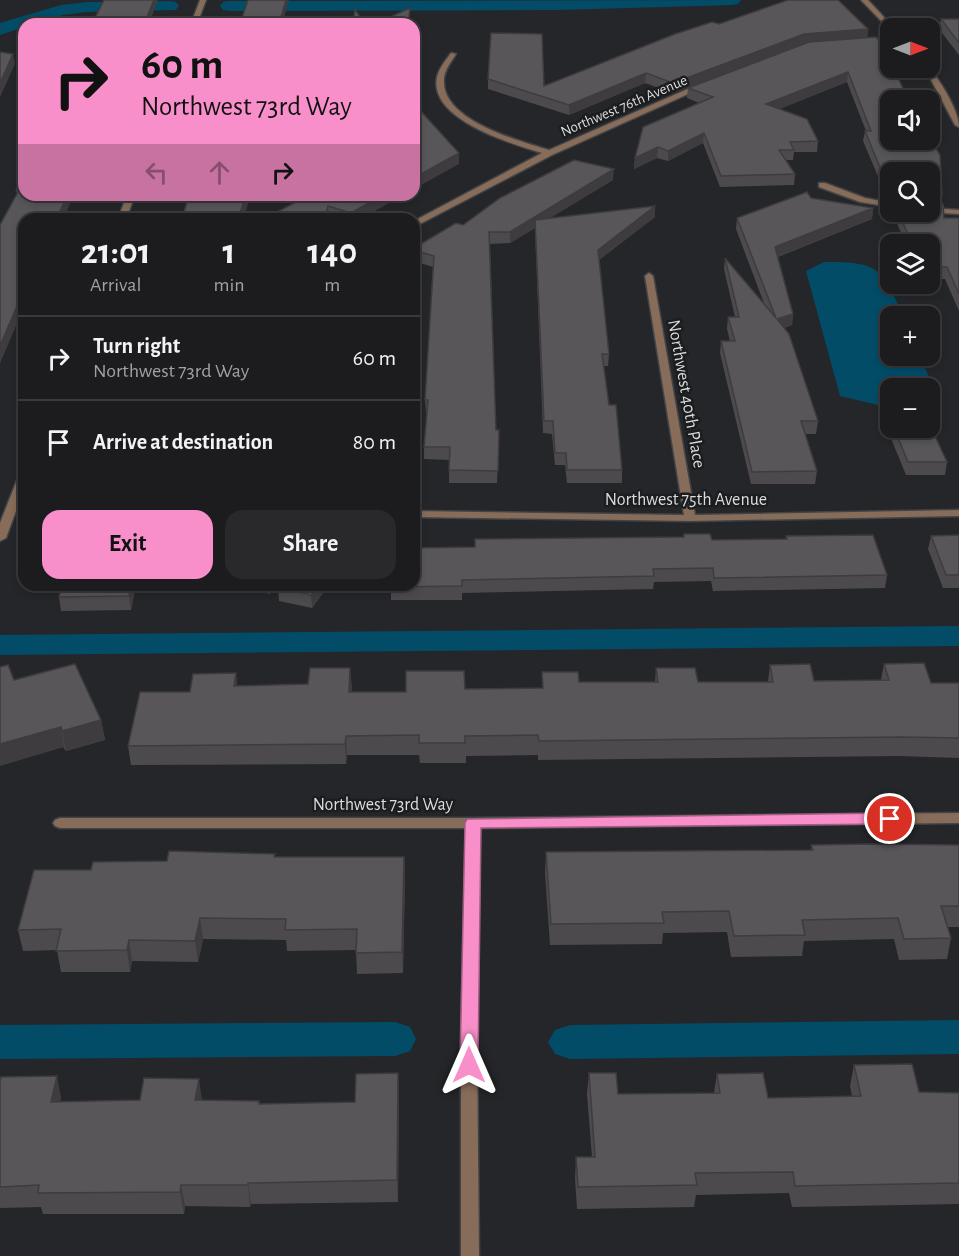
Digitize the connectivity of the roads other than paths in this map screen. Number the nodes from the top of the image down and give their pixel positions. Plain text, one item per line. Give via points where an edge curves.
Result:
1 (203, 0) edge
2 (864, 0) edge
3 (196, 18) edge
4 (881, 18) edge
5 (880, 42) edge
6 (859, 43) edge
7 (453, 54) dead end
8 (934, 78) edge
9 (712, 83) edge
10 (959, 125) edge
11 (549, 153) junction
12 (822, 185) dead end
13 (880, 203) edge
14 (940, 211) edge
15 (959, 212) edge
16 (420, 221) edge
17 (649, 276) dead end
18 (18, 491) edge
19 (959, 513) edge
20 (420, 515) edge
21 (690, 518) junction
22 (0, 538) edge
23 (959, 818) edge
24 (60, 823) dead end
25 (473, 823) junction
26 (470, 1256) edge

1 - 3 street
2 - 4 street
5 - 6 street
7 - 11 street via 440,80 448,104 460,115 506,139
8 - 10 street
9 - 11 street, Northwest 76th Avenue
11 - 16 street, Northwest 76th Avenue
12 - 13 street
14 - 15 street
17 - 21 street, Northwest 40th Place
18 - 22 street
19 - 21 street, Northwest 75th Avenue
20 - 21 street, Northwest 75th Avenue
23 - 25 street, Northwest 73rd Way
24 - 25 street, Northwest 73rd Way
25 - 26 street

